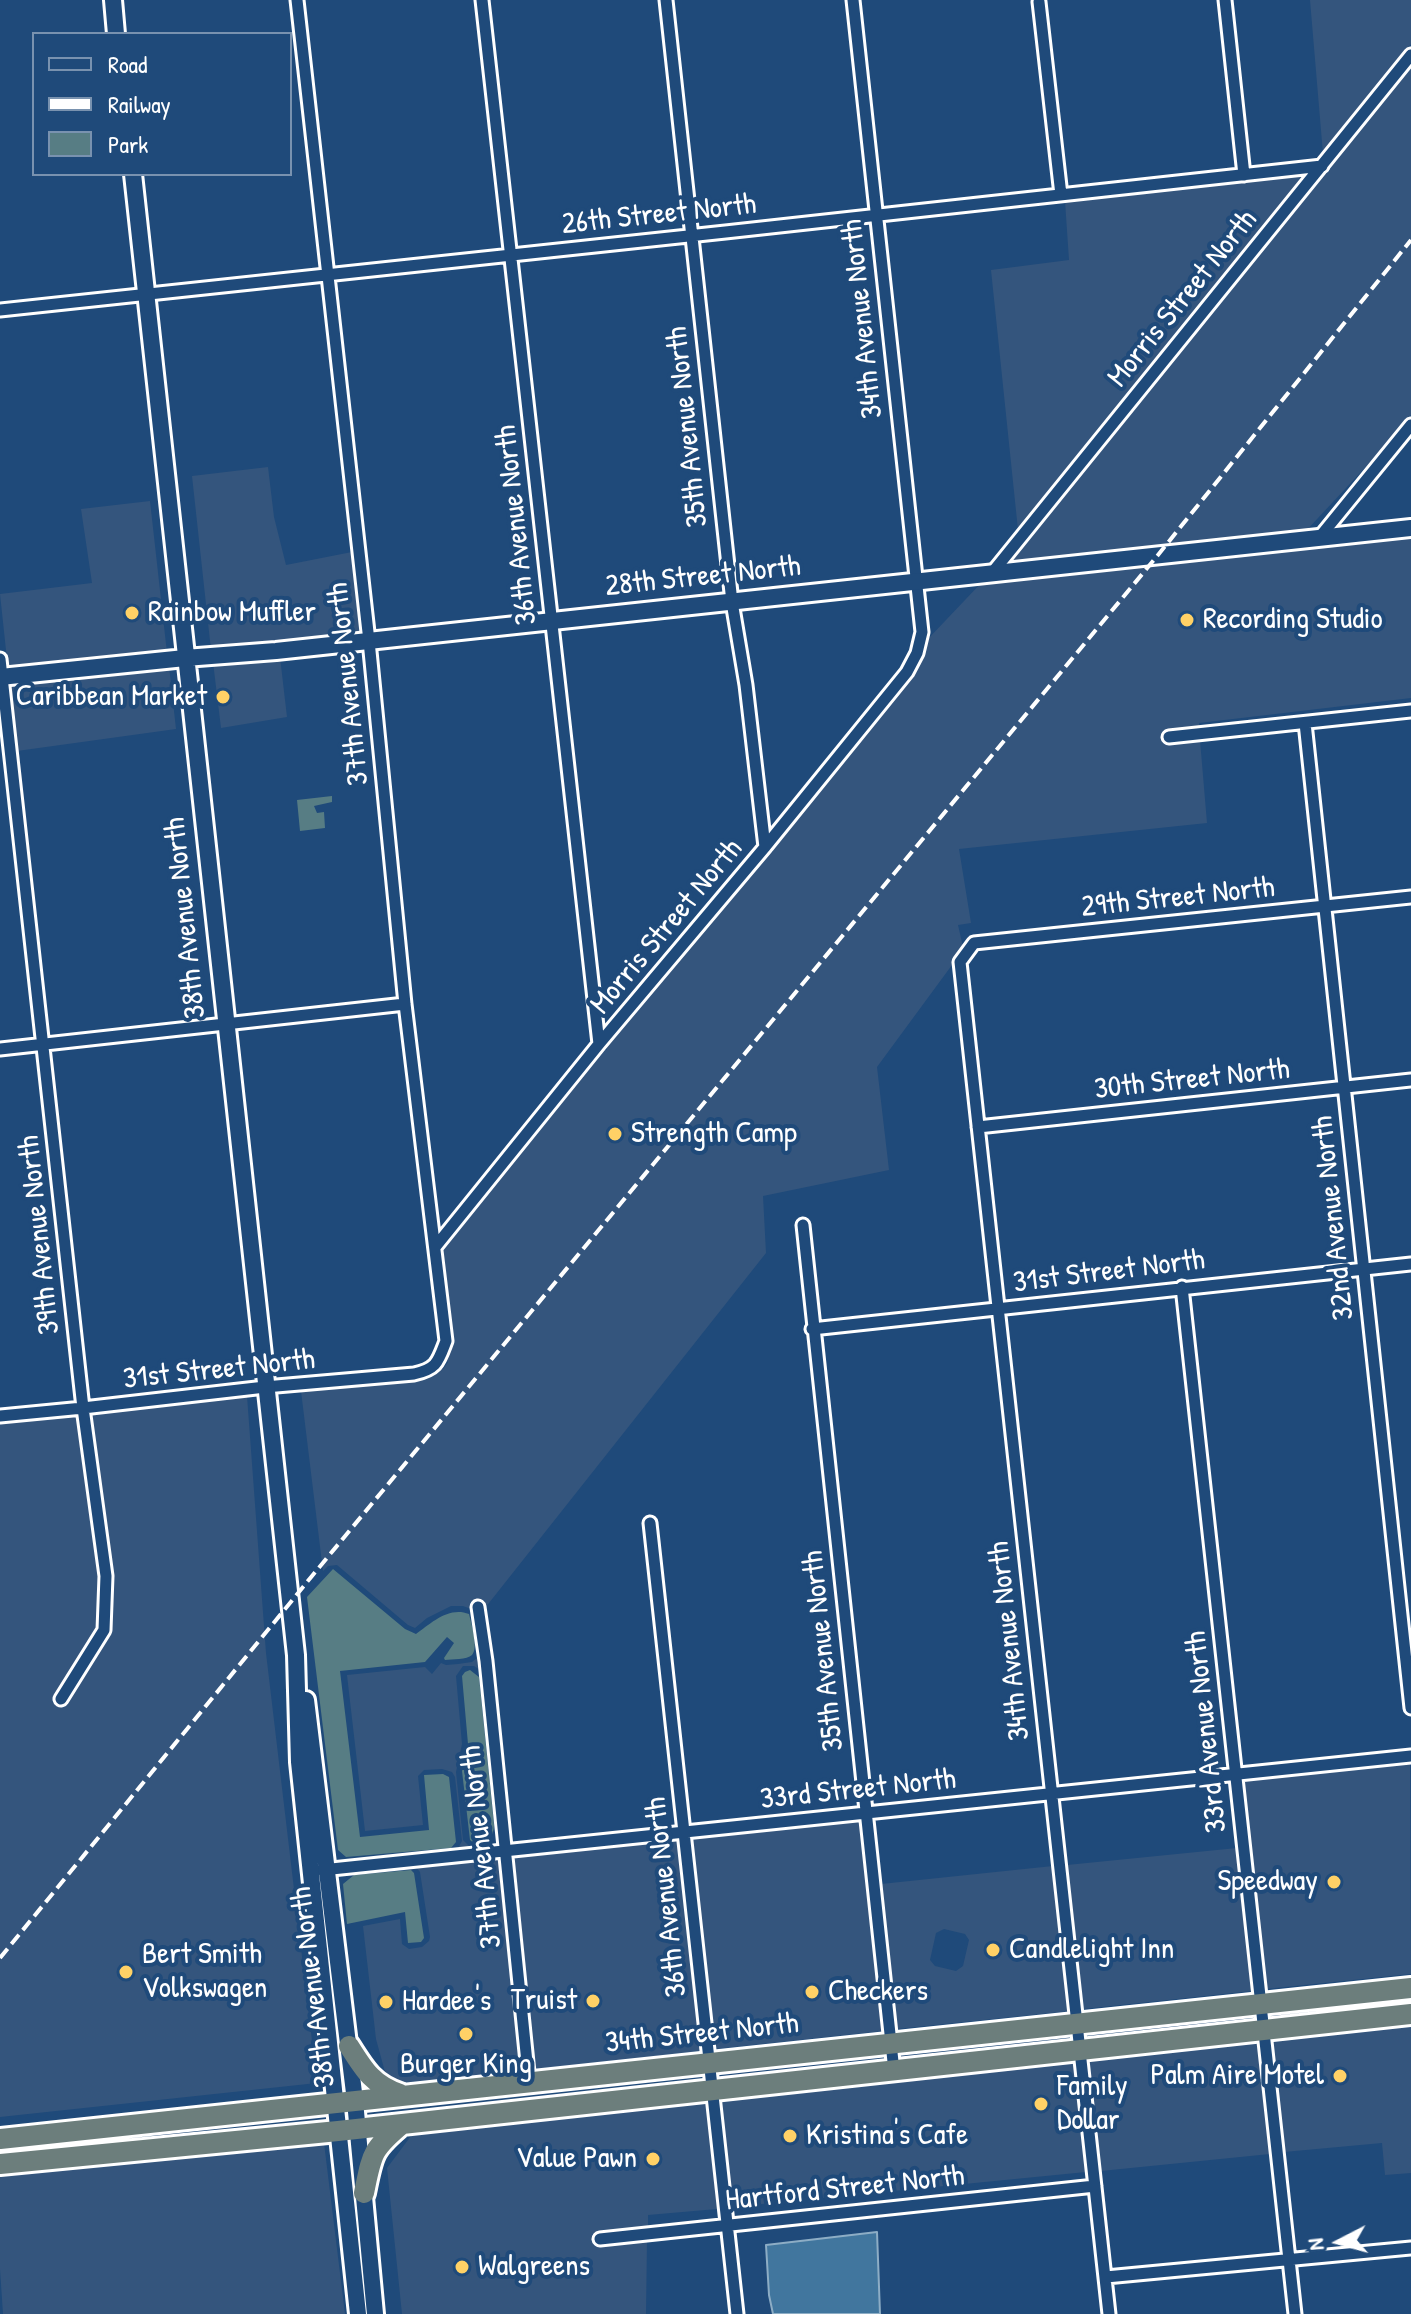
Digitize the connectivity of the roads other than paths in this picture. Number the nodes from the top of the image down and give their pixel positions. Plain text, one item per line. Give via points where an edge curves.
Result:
1 (113, 0) edge
2 (297, 0) edge
3 (482, 0) edge
4 (666, 0) edge
5 (853, 0) edge
6 (1225, 0) edge
7 (1039, 2) dead end
8 (116, 32) edge
9 (1411, 55) edge
10 (1322, 166) junction
11 (1244, 175) junction
12 (133, 176) edge
13 (1061, 195) junction
14 (876, 216) junction
15 (690, 236) junction
16 (511, 254) junction
17 (326, 274) junction
18 (147, 293) junction
19 (0, 310) edge
20 (1411, 425) edge
21 (1411, 528) edge
22 (1319, 538) junction
23 (992, 573) junction
24 (916, 582) junction
25 (732, 602) junction
26 (552, 621) junction
27 (922, 632) joint
28 (369, 641) junction
29 (185, 658) junction
30 (0, 659) edge
31 (1, 676) edge
32 (1411, 711) edge
33 (1305, 723) junction
34 (1169, 737) dead end
35 (765, 847) junction
36 (1411, 897) edge
37 (1324, 906) junction
38 (960, 962) joint
39 (405, 1004) junction
40 (226, 1023) junction
41 (43, 1044) junction
42 (599, 1044) junction
43 (0, 1049) edge
44 (1411, 1080) edge
45 (1344, 1087) junction
46 (978, 1127) junction
47 (803, 1225) dead end
48 (436, 1246) junction
49 (1411, 1264) edge
50 (1364, 1269) junction
51 (1182, 1287) junction
52 (998, 1309) junction
53 (812, 1329) junction
54 (438, 1362) joint
55 (265, 1387) junction
56 (83, 1408) junction
57 (0, 1416) edge
58 (650, 1523) dead end
59 (478, 1607) dead end
60 (296, 1655) junction
61 (61, 1699) dead end
62 (1411, 1708) edge
63 (1411, 1756) edge
64 (1236, 1774) junction
65 (1051, 1794) junction
66 (867, 1813) junction
67 (684, 1832) junction
68 (506, 1851) junction
69 (328, 1869) junction
70 (311, 1871) junction
71 (1411, 1988) edge
72 (1261, 2004) junction
73 (1411, 2014) edge
74 (1079, 2024) junction
75 (1264, 2031) junction
76 (892, 2044) junction
77 (349, 2046) junction
78 (1081, 2051) junction
79 (710, 2064) junction
80 (894, 2071) junction
81 (601, 2075) junction
82 (529, 2082) junction
83 (713, 2090) junction
84 (404, 2096) junction
85 (345, 2102) junction
86 (531, 2110) junction
87 (402, 2124) junction
88 (348, 2130) junction
89 (0, 2139) edge
90 (0, 2164) edge
91 (1095, 2186) junction
92 (364, 2193) junction
93 (726, 2226) junction
94 (600, 2239) dead end
95 (1411, 2248) edge
96 (1289, 2258) junction
97 (1106, 2277) junction
98 (358, 2314) edge
99 (375, 2314) edge
100 (737, 2314) edge
101 (1109, 2314) edge
102 (1295, 2314) edge

1 - 8 main road
2 - 17 street, 37th Avenue North
3 - 16 street, 36th Avenue North
4 - 15 street, 35th Avenue North
5 - 14 street, 34th Avenue North
6 - 11 street
7 - 13 street
9 - 10 street, Morris Street North
10 - 11 street, 26th Street North
10 - 23 street, Morris Street North
11 - 13 street, 26th Street North
12 - 18 main road, 38th Avenue North
13 - 14 street, 26th Street North
14 - 15 street, 26th Street North
14 - 24 street, 34th Avenue North
15 - 16 street, 26th Street North
15 - 25 street, 35th Avenue North
16 - 17 street, 26th Street North
16 - 26 street, 36th Avenue North
17 - 18 street, 26th Street North
17 - 28 street, 37th Avenue North
18 - 19 street, 26th Street North
18 - 29 main road, 38th Avenue North
20 - 22 street
21 - 22 main road, 28th Street North
22 - 23 main road, 28th Street North
23 - 24 main road, 28th Street North
24 - 25 main road, 28th Street North
24 - 27 street, 34th Avenue North
25 - 26 main road, 28th Street North
25 - 35 street, 35th Avenue North
26 - 28 main road, 28th Street North
26 - 42 street, 36th Avenue North
27 - 35 street, Morris Street North via 907,672
28 - 29 main road, 28th Street North
28 - 39 street, 37th Avenue North
29 - 31 main road, 28th Street North
29 - 40 main road, 38th Avenue North
30 - 31 street, 39th Avenue North
31 - 41 street, 39th Avenue North
32 - 33 street
33 - 34 street
33 - 37 street, 32nd Avenue North
35 - 42 street, Morris Street North
36 - 37 street, 29th Street North
37 - 38 street, 29th Street North via 974,943
37 - 45 street, 32nd Avenue North
38 - 46 street, 34th Avenue North
39 - 40 street
39 - 48 street, 37th Avenue North
40 - 41 street
40 - 55 main road, 38th Avenue North
41 - 43 street
41 - 56 street, 39th Avenue North
42 - 48 street, Morris Street North
44 - 45 street, 30th Street North
45 - 46 street, 30th Street North
45 - 50 street, 32nd Avenue North
46 - 52 street, 34th Avenue North
47 - 53 street, 35th Avenue North
48 - 54 street, 37th Avenue North via 446,1341
49 - 50 street, 31st Street North
50 - 51 street, 31st Street North
50 - 62 street, 32nd Avenue North
51 - 52 street, 31st Street North
51 - 64 street, 33rd Avenue North
52 - 53 street, 31st Street North
52 - 65 street, 34th Avenue North
53 - 66 street, 35th Avenue North
54 - 55 street, 31st Street North via 414,1374
55 - 56 street, 31st Street North
55 - 60 main road, 38th Avenue North
56 - 57 street, 31st Street North
56 - 61 street, 39th Avenue North via 106,1576 104,1630
58 - 67 street, 36th Avenue North
59 - 68 street, 37th Avenue North
60 - 69 main road, 38th Avenue North via 307,1701
60 - 70 main road, 38th Avenue North via 299,1762
63 - 64 street, 33rd Street North
64 - 65 street, 33rd Street North
64 - 72 street, 33rd Avenue North
65 - 66 street, 33rd Street North
65 - 74 street, 34th Avenue North
66 - 67 street, 33rd Street North
66 - 76 street, 35th Avenue North
67 - 68 street, 33rd Street North
67 - 79 street, 36th Avenue North
68 - 69 street, 33rd Street North
68 - 82 street, 37th Avenue North
69 - 70 street, 33rd Street North
69 - 77 main road, 38th Avenue North
70 - 85 main road, 38th Avenue North
71 - 72 highway, 34th Street North
72 - 74 highway, 34th Street North
72 - 75 street, 33rd Avenue North
73 - 75 highway, 34th Street North
74 - 76 highway, 34th Street North
74 - 78 street, 34th Avenue North
75 - 78 highway, 34th Street North
75 - 96 street, 33rd Avenue North
76 - 79 highway, 34th Street North
76 - 80 street, 35th Avenue North
77 - 84 highway via 371,2078
77 - 85 main road, 38th Avenue North
78 - 80 highway, 34th Street North
78 - 91 street, 34th Avenue North
79 - 81 highway, 34th Street North
79 - 83 street, 36th Avenue North
80 - 83 highway, 34th Street North
81 - 82 highway, 34th Street North
81 - 86 highway via 593,2083 551,2092
82 - 84 highway, 34th Street North
83 - 86 highway, 34th Street North
83 - 93 street, 36th Avenue North
84 - 85 highway, 34th Street North
85 - 88 main road, 38th Avenue North
85 - 89 highway, 34th Street North
86 - 87 highway, 34th Street North
87 - 88 highway, 34th Street North
87 - 92 highway via 377,2146
88 - 90 highway, 34th Street North
88 - 92 main road, 38th Avenue North
88 - 98 main road, 38th Avenue North
91 - 93 street, Hartford Street North
91 - 97 street, 34th Avenue North
92 - 99 main road, 38th Avenue North
93 - 94 street, Hartford Street North
93 - 100 street, 36th Avenue North
95 - 96 street
96 - 97 street
96 - 102 street, 33rd Avenue North
97 - 101 street, 34th Avenue North

